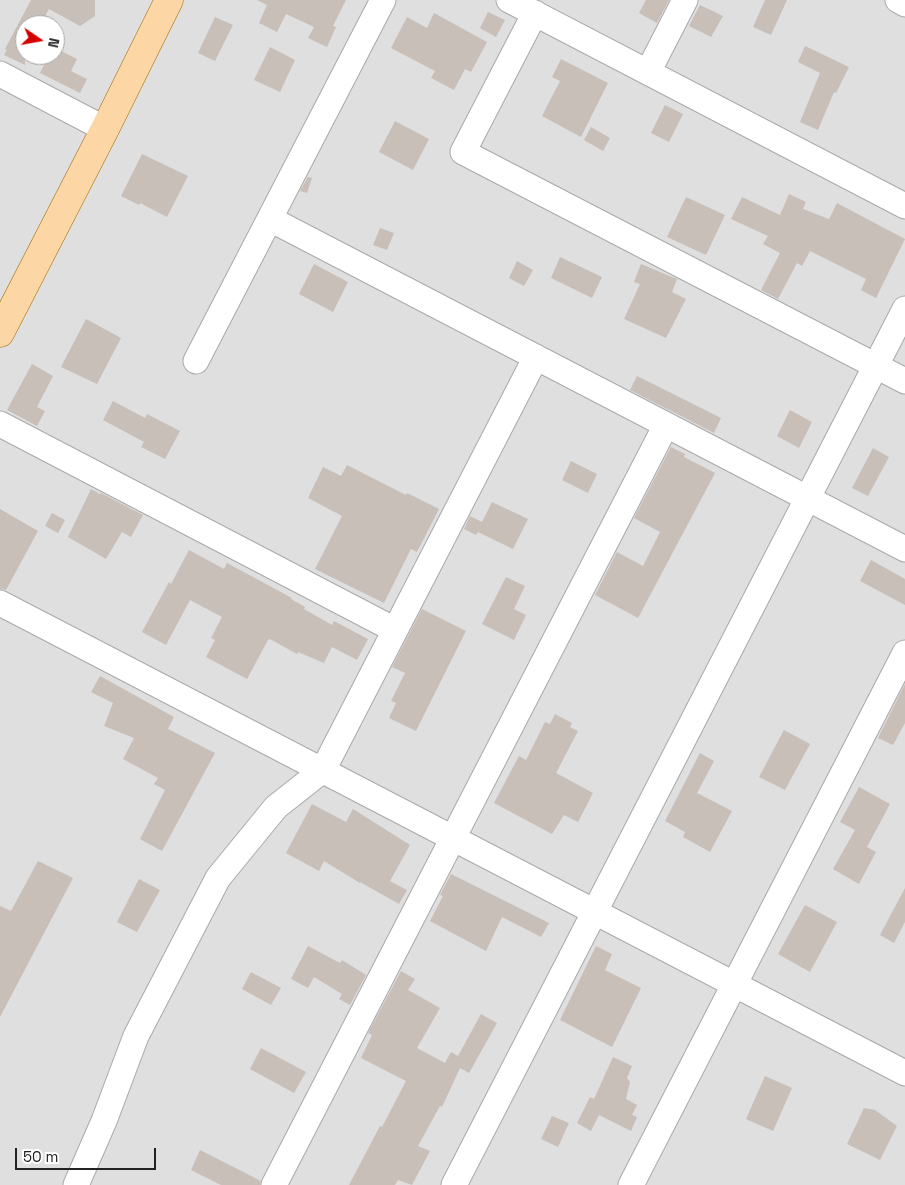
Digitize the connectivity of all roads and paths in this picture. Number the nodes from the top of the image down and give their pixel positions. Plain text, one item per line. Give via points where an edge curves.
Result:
1 (168, 0) edge
2 (383, 0) edge
3 (509, 0) edge
4 (685, 0) edge
5 (898, 0) edge
6 (905, 4) edge
7 (535, 13) junction
8 (648, 72) junction
9 (0, 74) edge
10 (105, 129) junction
11 (905, 206) edge
12 (270, 219) junction
13 (905, 309) edge
14 (0, 333) edge
15 (536, 357) junction
16 (196, 361) dead end
17 (876, 366) junction
18 (905, 381) edge
19 (0, 424) edge
20 (666, 424) junction
21 (808, 498) junction
22 (905, 549) edge
23 (0, 602) edge
24 (395, 630) junction
25 (905, 653) edge
26 (323, 770) junction
27 (453, 838) junction
28 (595, 912) junction
29 (734, 984) junction
30 (905, 1072) edge
31 (76, 1185) edge
32 (274, 1185) edge
33 (454, 1185) edge
34 (631, 1185) edge

1 - 10 main road
2 - 12 street
3 - 7 street
4 - 8 street
5 - 6 street
7 - 8 street
7 - 17 street via 463,152
8 - 11 street
9 - 10 street
10 - 14 main road
12 - 15 street
12 - 16 street
13 - 17 street
15 - 20 street
15 - 24 street
17 - 18 street
17 - 21 street
19 - 24 street
20 - 21 street
20 - 27 street
21 - 22 street
21 - 28 street
23 - 26 street
24 - 26 street
25 - 29 street
26 - 27 street
26 - 31 street via 276,807 218,878 136,1036
27 - 28 street
27 - 32 street
28 - 29 street
28 - 33 street
29 - 30 street
29 - 34 street

